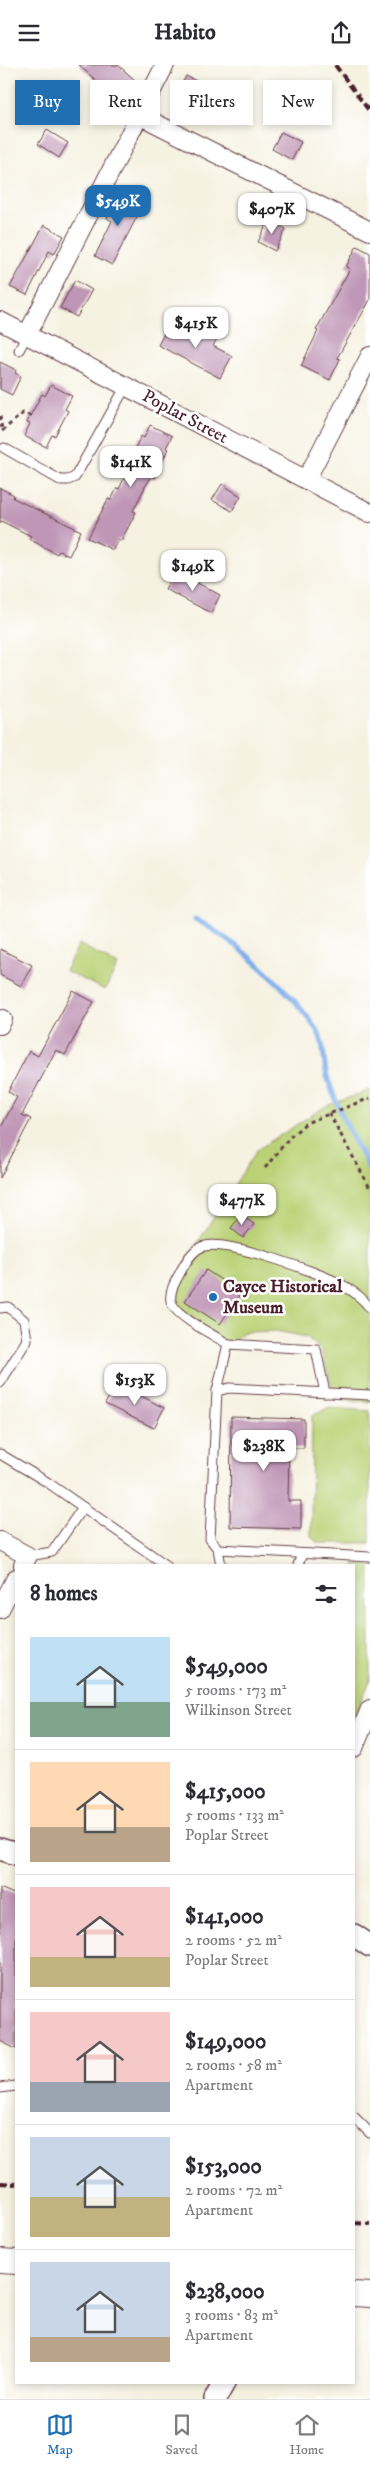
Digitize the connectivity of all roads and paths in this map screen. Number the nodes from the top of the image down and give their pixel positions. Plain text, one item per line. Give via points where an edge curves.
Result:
1 (165, 65) edge
2 (157, 80) edge
3 (134, 125) edge
4 (159, 125) edge
5 (370, 231) edge
6 (0, 321) edge
7 (23, 342) junction
8 (370, 356) edge
9 (126, 386) junction
10 (30, 416) dead end
11 (0, 417) edge
12 (4, 448) dead end
13 (306, 480) junction
14 (370, 513) edge
15 (370, 1098) edge
16 (329, 1113) junction
17 (266, 1168) dead end
18 (370, 1188) edge
19 (0, 1308) edge
20 (370, 1308) edge
21 (228, 1343) junction
22 (0, 1383) edge
23 (217, 1391) junction
24 (325, 1393) junction
25 (370, 1395) edge
26 (0, 1454) edge
27 (83, 1507) junction
28 (0, 1541) edge
29 (218, 1549) junction
30 (302, 1554) junction
31 (370, 1557) edge
32 (26, 1561) edge
33 (165, 1564) edge
34 (221, 1564) edge
35 (298, 1564) edge
36 (15, 1581) edge
37 (0, 1609) edge
38 (370, 1709) edge
39 (355, 1746) edge
40 (0, 1849) edge
41 (15, 1854) edge
42 (15, 2086) edge
43 (0, 2088) edge
44 (355, 2118) edge
45 (370, 2133) edge
46 (0, 2261) edge
47 (15, 2263) edge
48 (355, 2294) edge
49 (370, 2295) edge
50 (223, 2384) edge
51 (215, 2399) edge

1 - 2 street
3 - 7 street
4 - 5 street
6 - 7 street, Poplar Street
7 - 9 street, Poplar Street
8 - 13 street
9 - 12 lane via 75,477 60,480
9 - 13 street, Poplar Street
10 - 11 path via 23,413 2,431
13 - 14 street, Poplar Street
15 - 16 path
16 - 17 path via 306,1123 294,1133
16 - 18 path
19 - 22 lane via 8,1307 24,1321 26,1340
20 - 21 lane via 344,1286 300,1268 242,1250 205,1245 189,1256 172,1289 171,1300 175,1311
21 - 23 lane
21 - 24 lane via 316,1349
23 - 24 lane via 228,1387
23 - 29 lane via 210,1539
24 - 25 lane
26 - 27 lane
27 - 32 lane via 52,1552
27 - 33 lane
28 - 32 street
29 - 30 lane
29 - 34 lane
30 - 31 lane
30 - 35 lane
36 - 37 street
38 - 39 street
40 - 41 street
42 - 43 lane
44 - 45 lane
46 - 47 main road
48 - 49 main road
50 - 51 street

